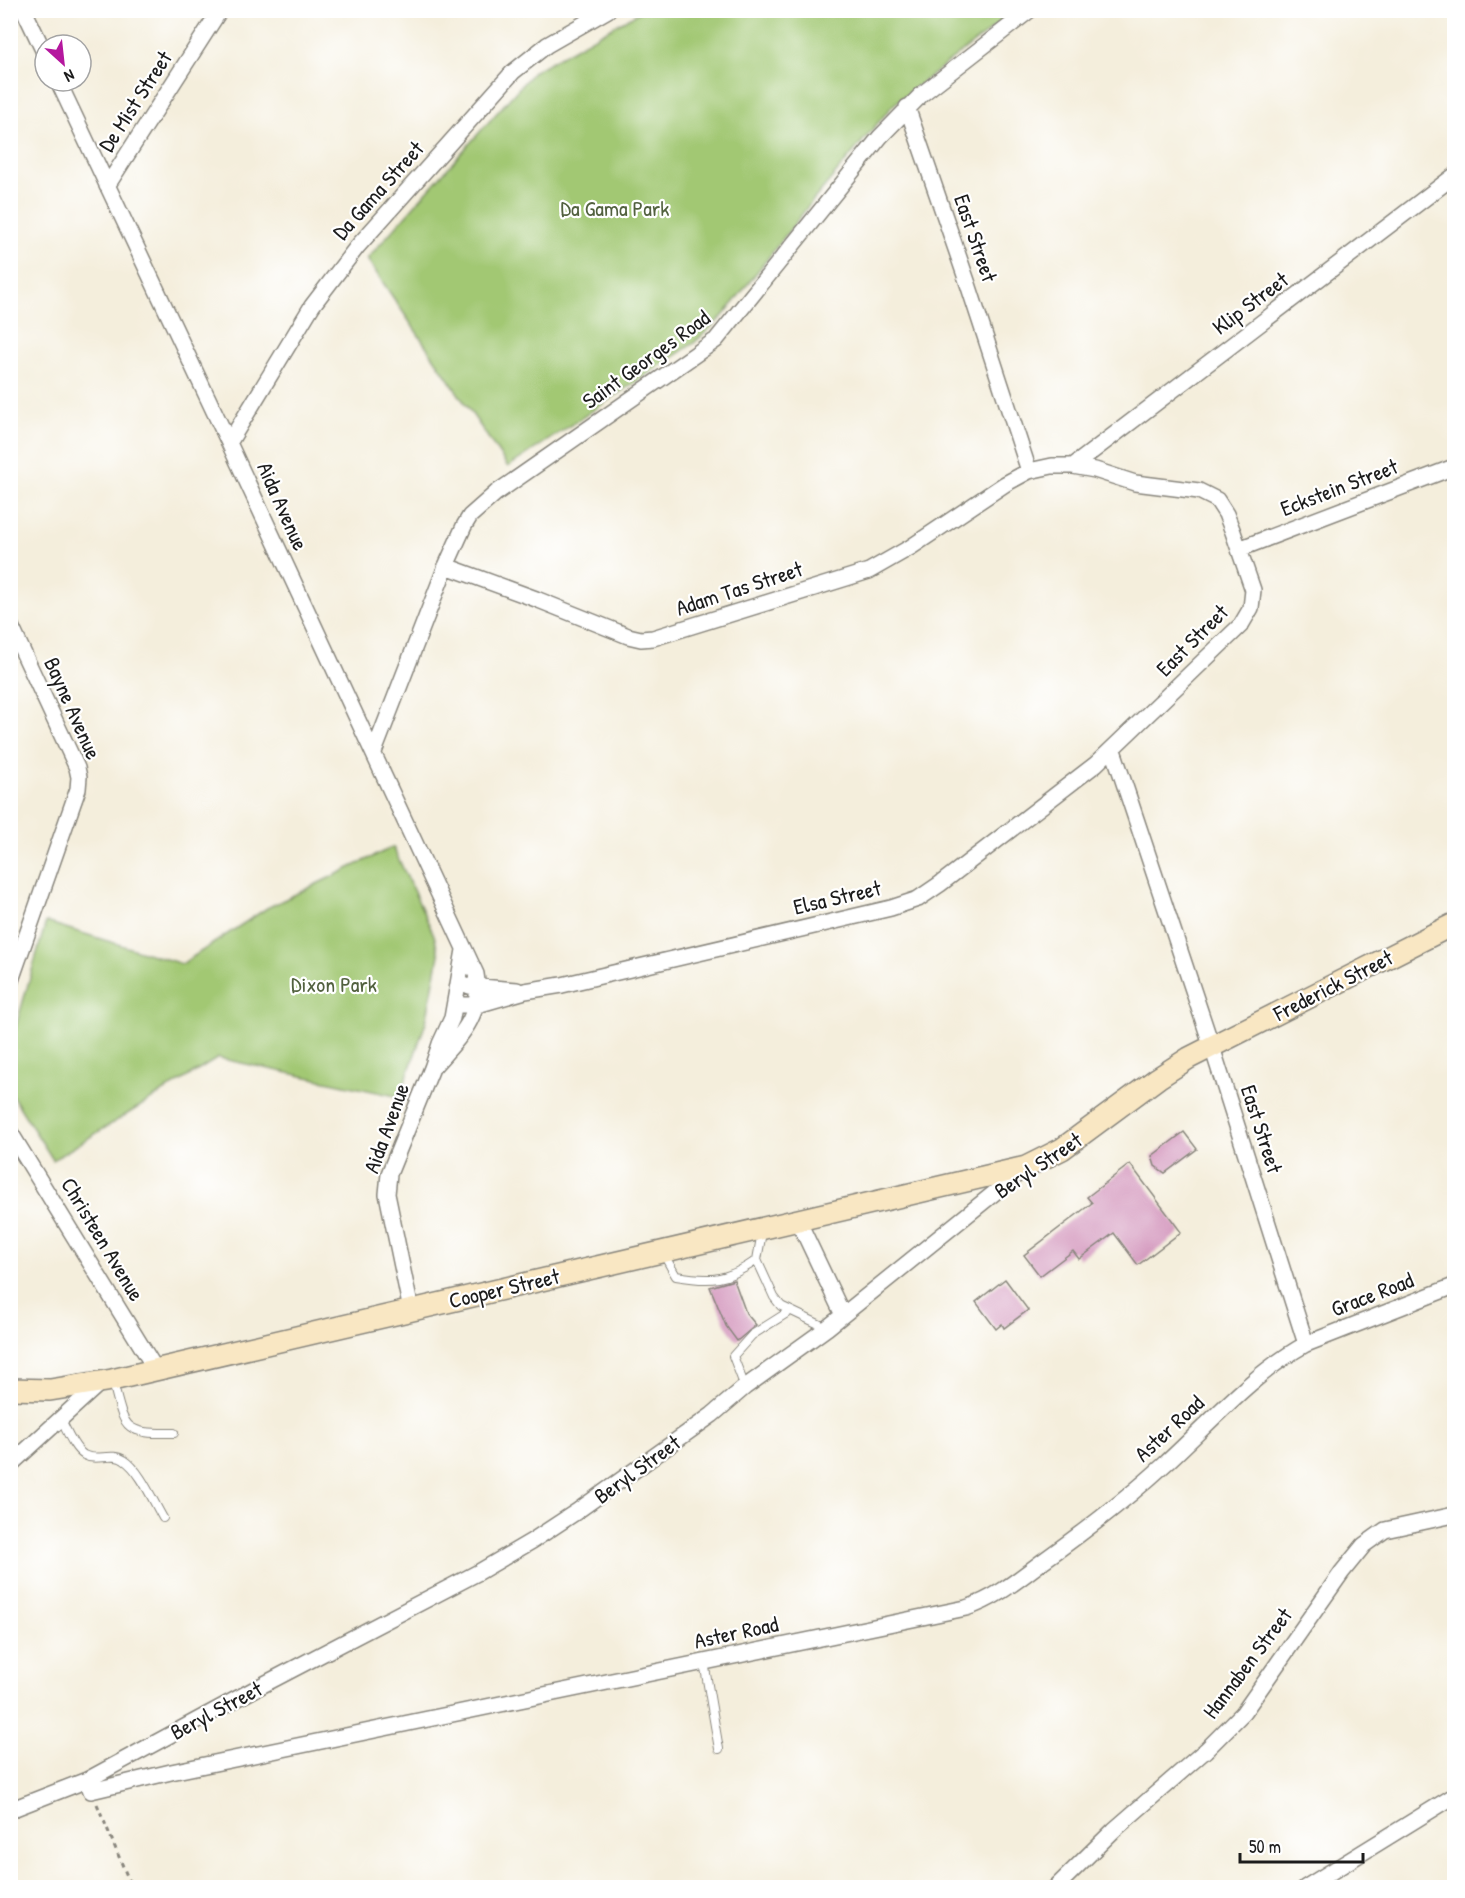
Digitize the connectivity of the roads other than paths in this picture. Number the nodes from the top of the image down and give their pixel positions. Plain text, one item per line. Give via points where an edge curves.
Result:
1 (24, 10) edge
2 (220, 10) edge
3 (608, 10) edge
4 (1030, 10) edge
5 (35, 33) edge
6 (64, 93) edge
7 (907, 107) junction
8 (1455, 176) edge
9 (107, 186) junction
10 (229, 443) junction
11 (1073, 466) junction
12 (1455, 467) edge
13 (1029, 471) junction
14 (1239, 549) junction
15 (446, 566) junction
16 (10, 624) edge
17 (1113, 750) junction
18 (374, 752) junction
19 (1455, 924) edge
20 (464, 950) junction
21 (10, 983) edge
22 (478, 986) junction
23 (458, 987) junction
24 (525, 991) junction
25 (456, 1005) junction
26 (477, 1005) junction
27 (1212, 1047) junction
28 (432, 1068) junction
29 (10, 1132) edge
30 (1026, 1167) junction
31 (798, 1220) junction
32 (763, 1228) junction
33 (663, 1251) junction
34 (757, 1260) junction
35 (1455, 1286) edge
36 (411, 1310) junction
37 (790, 1311) junction
38 (843, 1315) junction
39 (827, 1328) junction
40 (1306, 1344) junction
41 (156, 1370) junction
42 (107, 1381) junction
43 (745, 1387) junction
44 (10, 1389) edge
45 (60, 1420) junction
46 (174, 1433) dead end
47 (10, 1465) edge
48 (1455, 1515) edge
49 (163, 1518) dead end
50 (704, 1662) junction
51 (719, 1749) dead end
52 (89, 1785) junction
53 (1455, 1796) edge
54 (10, 1810) edge
55 (1055, 1887) edge
56 (1305, 1887) edge

1 - 5 street
2 - 9 street, De Mist Street
3 - 10 street, Da Gama Street via 547,45 513,72 357,247 312,306
4 - 7 street, Saint Georges Road
6 - 9 street, Aida Avenue
7 - 13 street, East Street
7 - 15 street, Saint Georges Road via 716,340 482,504 470,516
8 - 11 street, Klip Street
9 - 10 street, Aida Avenue
10 - 18 street, Aida Avenue
11 - 13 street, East Street
11 - 14 street, East Street via 1135,483 1212,496 1226,514
12 - 14 street, Eckstein Street
13 - 15 street, Adam Tas Street via 876,568 653,638 628,636
14 - 17 street, East Street via 1253,590 1247,617
15 - 18 street, Saint Georges Road
16 - 21 street, Bayne Avenue via 79,777
17 - 24 street, Elsa Street via 940,884 909,903
17 - 27 street, East Street
18 - 20 street, Aida Avenue
19 - 27 main road, Frederick Street
20 - 22 street, Aida Avenue
20 - 23 street, Aida Avenue
22 - 23 street, Elsa Street
22 - 24 street, Elsa Street
22 - 26 street, Aida Avenue
23 - 25 street, Aida Avenue
24 - 26 street, Elsa Street
25 - 26 street, Elsa Street
25 - 28 street, Aida Avenue
26 - 28 street, Aida Avenue via 470,1022
27 - 30 main road, Beryl Street via 1158,1078 1062,1149
27 - 40 street, East Street
28 - 36 street, Aida Avenue via 389,1174 387,1194
29 - 41 street, Christeen Avenue
30 - 31 main road, Cooper Street
30 - 38 street, Beryl Street
31 - 32 main road, Cooper Street
31 - 38 street
32 - 33 main road, Cooper Street
32 - 34 lane
33 - 34 lane via 676,1276 703,1281 719,1279
33 - 36 main road, Cooper Street
34 - 37 lane via 774,1297
35 - 40 street, Grace Road
36 - 41 main road, Cooper Street
37 - 39 lane
37 - 43 lane via 752,1335 733,1356
38 - 39 street, Beryl Street
39 - 43 street, Beryl Street
40 - 50 street, Aster Road via 1242,1390 1163,1466 1091,1526 982,1604
41 - 42 main road, Cooper Street
42 - 44 main road, Cooper Street via 50,1390
42 - 45 street
42 - 46 lane via 126,1424 134,1431
43 - 52 street, Beryl Street via 532,1541 263,1685
45 - 47 street
45 - 49 lane via 84,1455 117,1456 132,1467
48 - 55 street, Hannaben Street via 1385,1530 1364,1545 1243,1713
50 - 51 lane
50 - 52 street, Aster Road via 171,1772
52 - 54 street, Beryl Street
53 - 56 street

